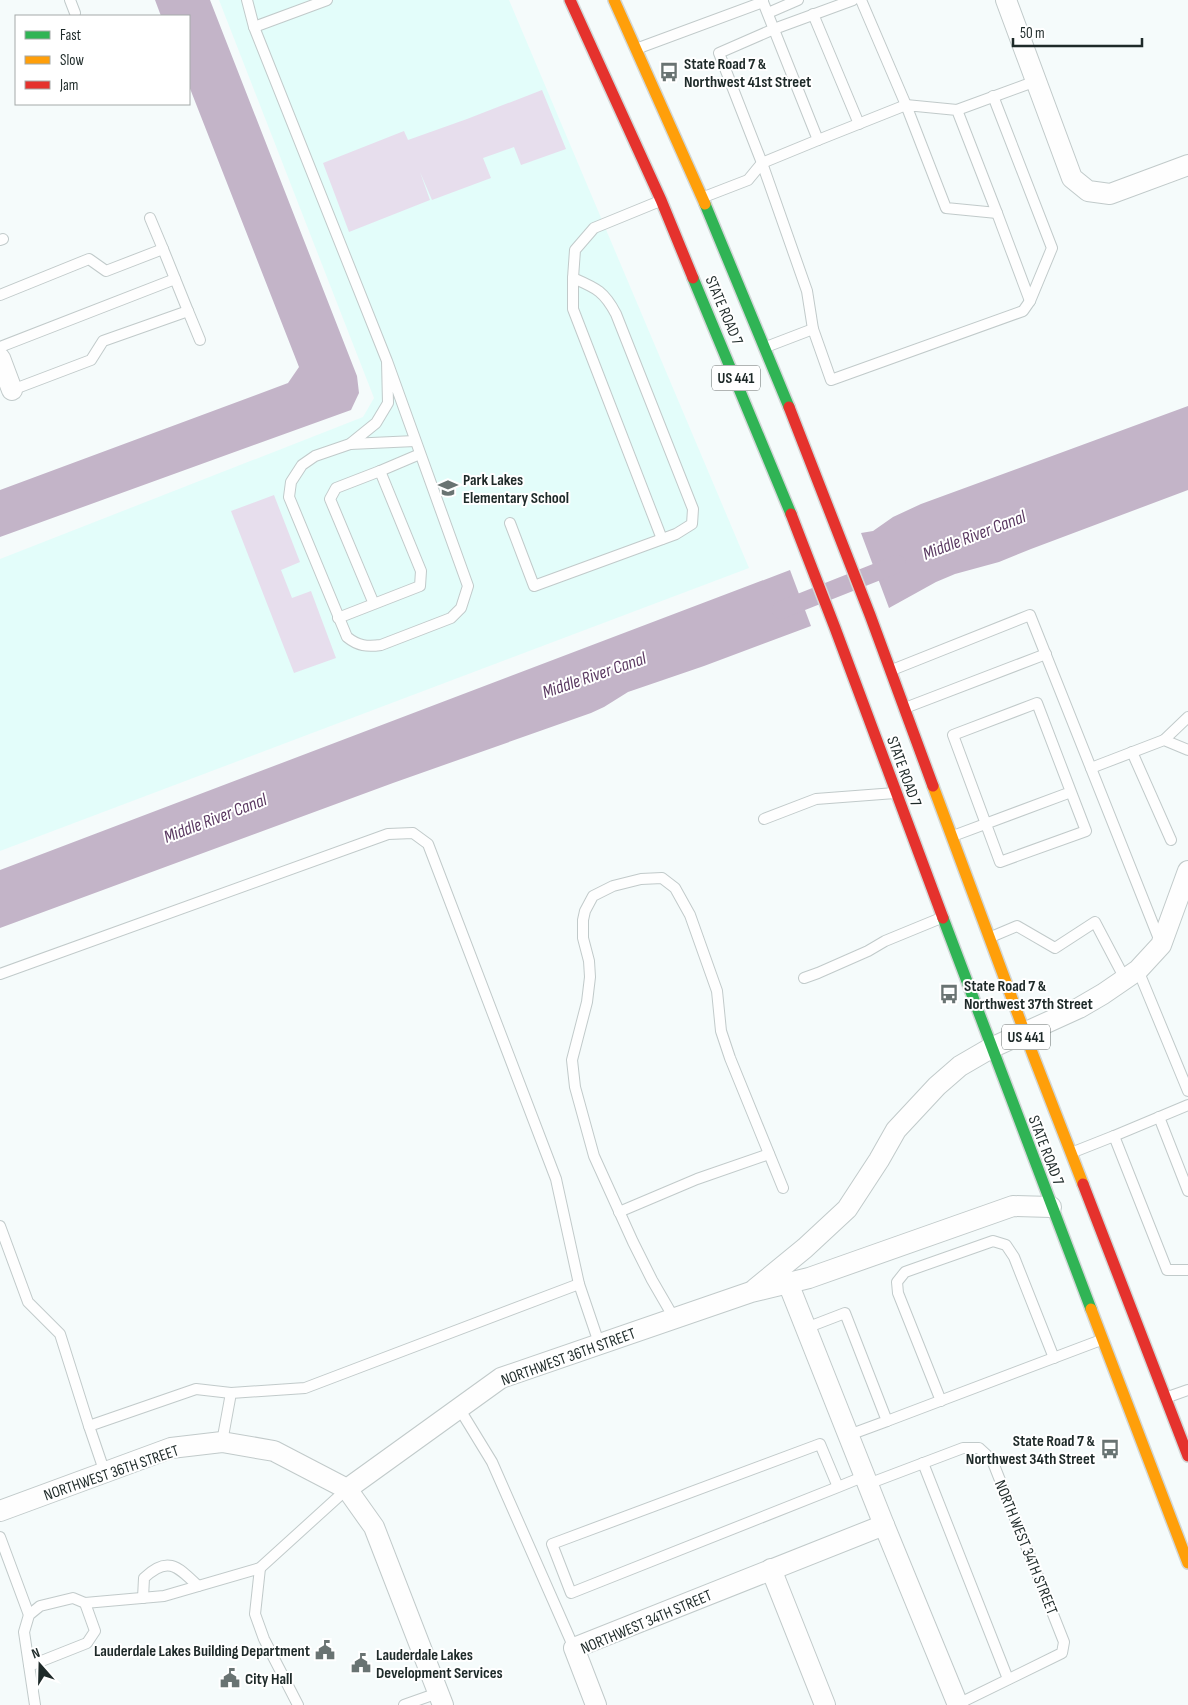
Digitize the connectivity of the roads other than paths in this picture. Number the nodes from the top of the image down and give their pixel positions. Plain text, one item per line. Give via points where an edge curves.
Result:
1 (70, 0) edge
2 (247, 0) edge
3 (327, 0) edge
4 (570, 0) edge
5 (614, 0) edge
6 (798, 0) edge
7 (853, 0) edge
8 (861, 0) edge
9 (1006, 0) edge
10 (763, 1) edge
11 (75, 13) dead end
12 (768, 13) junction
13 (813, 14) junction
14 (254, 27) junction
15 (774, 29) junction
16 (635, 49) junction
17 (1036, 81) junction
18 (993, 96) junction
19 (906, 105) junction
20 (957, 110) junction
21 (859, 124) junction
22 (818, 140) junction
23 (644, 162) junction
24 (762, 163) junction
25 (1188, 165) edge
26 (667, 184) dead end
27 (687, 194) dead end
28 (703, 198) junction
29 (661, 200) junction
30 (996, 213) junction
31 (150, 218) dead end
32 (162, 248) junction
33 (572, 278) junction
34 (175, 279) junction
35 (0, 295) edge
36 (1030, 301) junction
37 (188, 311) junction
38 (813, 329) junction
39 (200, 340) dead end
40 (0, 347) edge
41 (765, 347) junction
42 (0, 358) edge
43 (387, 361) junction
44 (12, 390) joint
45 (415, 441) junction
46 (350, 444) junction
47 (420, 454) junction
48 (380, 471) junction
49 (510, 523) dead end
50 (662, 540) junction
51 (374, 604) junction
52 (338, 618) junction
53 (1046, 654) junction
54 (890, 670) junction
55 (904, 708) junction
56 (1188, 717) edge
57 (1164, 740) junction
58 (1188, 750) edge
59 (1132, 752) junction
60 (1091, 768) junction
61 (1071, 792) junction
62 (896, 793) junction
63 (764, 819) dead end
64 (986, 824) junction
65 (952, 836) junction
66 (1170, 840) dead end
67 (1188, 871) edge
68 (1184, 895) edge
69 (942, 917) junction
70 (989, 938) junction
71 (1161, 945) junction
72 (0, 974) edge
73 (1131, 974) junction
74 (804, 978) dead end
75 (1024, 1032) junction
76 (991, 1048) junction
77 (1188, 1091) edge
78 (1188, 1105) edge
79 (1159, 1117) junction
80 (1114, 1136) junction
81 (1071, 1153) junction
82 (769, 1154) junction
83 (783, 1188) dead end
84 (1188, 1191) edge
85 (1051, 1207) junction
86 (619, 1212) junction
87 (0, 1226) edge
88 (1188, 1270) edge
89 (788, 1283) junction
90 (579, 1284) junction
91 (751, 1292) junction
92 (674, 1318) junction
93 (806, 1328) junction
94 (1102, 1339) junction
95 (599, 1343) junction
96 (1054, 1358) junction
97 (1188, 1390) edge
98 (231, 1393) junction
99 (1166, 1398) junction
100 (941, 1400) junction
101 (458, 1408) junction
102 (887, 1421) junction
103 (89, 1426) junction
104 (1188, 1426) edge
105 (848, 1435) junction
106 (1180, 1435) junction
107 (222, 1442) junction
108 (1188, 1456) edge
109 (923, 1463) junction
110 (105, 1472) junction
111 (866, 1480) junction
112 (838, 1487) junction
113 (347, 1488) junction
114 (0, 1511) edge
115 (884, 1525) junction
116 (0, 1537) edge
117 (1188, 1563) edge
118 (260, 1568) junction
119 (771, 1569) junction
120 (198, 1586) junction
121 (143, 1598) junction
122 (85, 1603) junction
123 (29, 1615) junction
124 (574, 1648) junction
125 (30, 1666) junction
126 (1008, 1679) junction
127 (441, 1699) edge
128 (35, 1705) edge
129 (298, 1705) edge
130 (404, 1705) edge
131 (596, 1705) edge
132 (825, 1705) edge
133 (957, 1705) edge

1 - 11 lane
2 - 14 lane
3 - 14 lane
4 - 23 main road, STATE ROAD 7 / US 441
5 - 16 main road, STATE ROAD 7 / US 441
6 - 12 lane
7 - 13 lane
8 - 19 lane
9 - 17 street
10 - 12 lane
10 - 16 lane
12 - 15 lane
13 - 15 lane
13 - 21 lane
14 - 43 lane
15 - 22 lane
15 - 24 lane via 719,53
16 - 28 main road, STATE ROAD 7 / US 441
17 - 18 lane
17 - 25 street via 1072,178 1088,191 1110,194
18 - 20 lane
18 - 36 lane via 1052,248
19 - 20 lane
19 - 21 lane
19 - 30 lane via 946,208
20 - 30 lane
21 - 22 lane
22 - 24 lane
23 - 26 main road
23 - 29 main road, STATE ROAD 7 / US 441
24 - 28 lane via 748,180
24 - 38 lane via 807,291
27 - 28 main road
28 - 41 main road, STATE ROAD 7 / US 441
29 - 33 lane via 594,228 575,250
29 - 62 main road, STATE ROAD 7 / US 441 via 808,557
30 - 36 lane
31 - 32 lane
32 - 34 lane
32 - 35 lane via 106,271 89,259
33 - 50 lane via 573,309
33 - 50 lane via 594,287 608,300 616,314 693,509 692,524
34 - 37 lane
34 - 40 lane
36 - 38 lane via 1023,311 831,380
37 - 39 lane
37 - 44 lane via 103,341 92,360
38 - 41 lane
41 - 54 main road, STATE ROAD 7 / US 441
42 - 44 street
43 - 45 lane
43 - 46 lane via 388,403 376,423
45 - 46 lane
45 - 47 lane
46 - 52 lane via 315,456 290,482 289,498
47 - 48 lane
47 - 52 lane via 468,586 461,608 451,618 369,647 355,644 347,637
48 - 51 lane via 421,571 420,586
48 - 51 lane via 336,488 330,499
49 - 50 lane via 534,586
51 - 52 lane
53 - 54 lane via 1030,615
53 - 55 lane
53 - 60 lane
54 - 55 main road, STATE ROAD 7 / US 441
55 - 65 main road, STATE ROAD 7 / US 441
56 - 57 lane
57 - 58 lane
57 - 59 lane
59 - 60 lane
59 - 66 lane
60 - 71 lane
61 - 64 lane
61 - 64 lane via 1086,831 1000,862
61 - 64 lane via 1036,703 953,735
62 - 63 lane via 816,799
62 - 69 main road, STATE ROAD 7 / US 441
64 - 65 lane
65 - 70 main road, STATE ROAD 7 / US 441
67 - 68 street
68 - 71 street
69 - 74 lane
69 - 76 main road, STATE ROAD 7 / US 441
70 - 73 lane via 1017,926 1055,948 1095,922
70 - 75 main road, STATE ROAD 7 / US 441
71 - 73 street
72 - 90 lane via 388,834 413,833 428,844 556,1178
73 - 75 street via 1079,1008
73 - 77 lane
75 - 76 street
75 - 81 main road, STATE ROAD 7 / US 441
76 - 85 main road, STATE ROAD 7 / US 441
76 - 91 street via 960,1066 920,1102 896,1130 847,1209
78 - 79 lane
79 - 80 lane
79 - 84 lane
80 - 81 lane
80 - 88 lane via 1167,1270
81 - 99 main road, STATE ROAD 7 / US 441
82 - 83 lane
82 - 86 lane via 696,1179
82 - 86 lane via 721,1031 717,990 690,915 675,888 662,878 614,886 593,896 583,920 590,977 572,1060 575,1087 594,1156
85 - 89 street, NORTHWEST 36TH STREET via 1013,1206
85 - 94 main road, STATE ROAD 7 / US 441
86 - 92 lane
87 - 103 lane via 28,1302 60,1334
89 - 91 street, NORTHWEST 36TH STREET
89 - 93 street
90 - 95 lane
90 - 98 lane via 305,1388
91 - 92 street, NORTHWEST 36TH STREET
92 - 95 street, NORTHWEST 36TH STREET
93 - 102 lane via 845,1312
93 - 105 street
94 - 96 lane
94 - 117 main road, STATE ROAD 7 / US 441
95 - 101 street, NORTHWEST 36TH STREET via 501,1378
96 - 100 lane
96 - 100 lane via 1014,1257 1006,1245 993,1241 905,1272 897,1282 898,1293
97 - 99 lane
98 - 103 lane via 196,1389
98 - 107 lane
99 - 106 main road, STATE ROAD 7 / US 441
100 - 102 lane
101 - 113 street, NORTHWEST 36TH STREET
101 - 124 lane via 492,1462
102 - 105 lane
103 - 110 lane
104 - 106 lane
105 - 111 street
106 - 108 main road, STATE ROAD 7 / US 441
107 - 110 street, NORTHWEST 36TH STREET via 170,1448
107 - 113 street, NORTHWEST 36TH STREET via 274,1451
109 - 111 lane, NORTH WEST 34TH STREET
109 - 126 lane
109 - 126 lane, NORTH WEST 34TH STREET via 963,1448 979,1448 992,1460 1064,1642 1062,1652
110 - 114 street, NORTHWEST 36TH STREET
111 - 112 lane, NORTH WEST 34TH STREET
111 - 115 street
112 - 112 lane, NORTH WEST 34TH STREET via 571,1592 552,1544 820,1444
113 - 118 lane
113 - 127 street via 374,1527
115 - 119 street, NORTHWEST 34TH STREET
115 - 133 street
116 - 123 lane
118 - 120 lane
118 - 129 lane via 255,1614 264,1639
119 - 124 street, NORTHWEST 34TH STREET
119 - 132 street
120 - 121 lane via 164,1596
120 - 121 lane via 170,1565 155,1568 144,1578
121 - 122 lane
122 - 123 lane via 73,1598 40,1606
122 - 125 lane via 94,1631 87,1643
123 - 125 lane via 24,1632
124 - 131 street, NORTHWEST 34TH STREET
125 - 128 lane
126 - 133 lane, NORTH WEST 34TH STREET
127 - 130 lane

